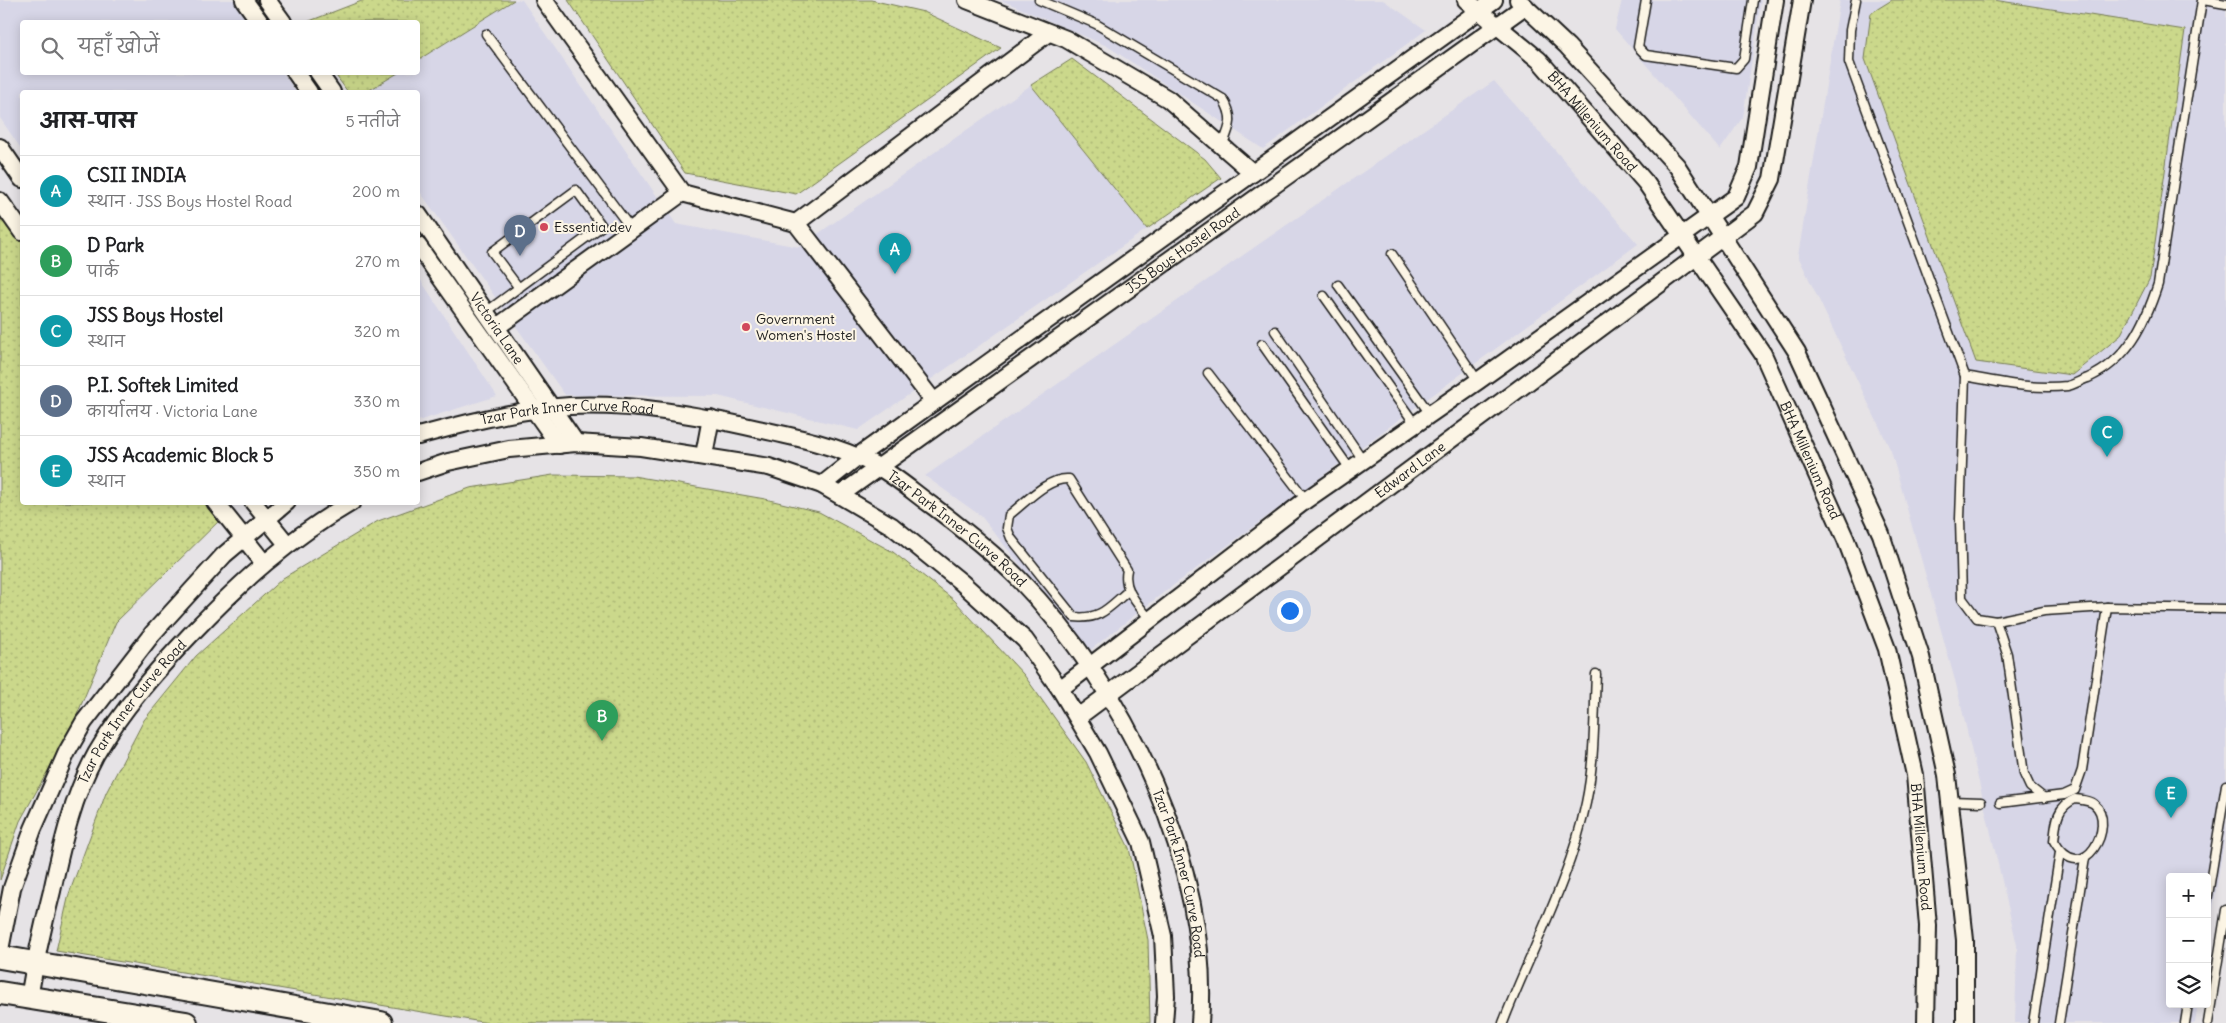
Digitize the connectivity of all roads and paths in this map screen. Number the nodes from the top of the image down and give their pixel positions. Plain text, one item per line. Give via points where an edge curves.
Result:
1 (244, 0) edge
2 (267, 0) edge
3 (544, 0) edge
4 (967, 0) edge
5 (1039, 0) edge
6 (1466, 0) edge
7 (1494, 0) edge
8 (1646, 0) edge
9 (1753, 0) edge
10 (1775, 0) edge
11 (1802, 0) edge
12 (1856, 0) edge
13 (2202, 0) edge
14 (1522, 3) edge
15 (2226, 4) edge
16 (1479, 11) junction
17 (259, 20) edge
18 (282, 20) edge
19 (1498, 26) junction
20 (1048, 33) junction
21 (486, 34) dead end
22 (297, 75) edge
23 (320, 75) edge
24 (308, 90) edge
25 (331, 90) edge
26 (1222, 146) junction
27 (0, 147) edge
28 (1253, 173) junction
29 (20, 176) edge
30 (682, 193) junction
31 (0, 201) edge
32 (1199, 212) junction
33 (1710, 216) junction
34 (420, 217) edge
35 (796, 223) junction
36 (20, 229) edge
37 (632, 230) junction
38 (1213, 230) junction
39 (1681, 235) junction
40 (1723, 237) junction
41 (420, 249) edge
42 (1392, 254) dead end
43 (1696, 256) junction
44 (1338, 285) dead end
45 (519, 288) junction
46 (1324, 296) dead end
47 (486, 312) junction
48 (497, 327) junction
49 (1275, 332) dead end
50 (1262, 344) dead end
51 (1208, 373) dead end
52 (1965, 376) junction
53 (1478, 381) junction
54 (934, 402) junction
55 (552, 409) junction
56 (534, 411) junction
57 (1430, 414) junction
58 (711, 418) junction
59 (1415, 424) junction
60 (420, 436) edge
61 (576, 443) junction
62 (559, 445) junction
63 (704, 455) junction
64 (857, 458) junction
65 (1357, 465) junction
66 (880, 468) junction
67 (420, 471) edge
68 (822, 485) junction
69 (840, 495) junction
70 (1306, 500) junction
71 (217, 505) edge
72 (256, 505) edge
73 (284, 505) edge
74 (347, 505) edge
75 (266, 520) junction
76 (244, 539) junction
77 (287, 544) junction
78 (264, 562) junction
79 (1128, 591) junction
80 (2107, 608) junction
81 (2226, 609) edge
82 (1151, 621) junction
83 (1996, 621) junction
84 (1090, 668) junction
85 (1596, 674) dead end
86 (1060, 689) junction
87 (1108, 695) junction
88 (1078, 717) junction
89 (2226, 785) edge
90 (2044, 798) junction
91 (2066, 798) junction
92 (1950, 801) junction
93 (1981, 802) dead end
94 (2000, 804) dead end
95 (2060, 852) junction
96 (2085, 858) junction
97 (2211, 877) edge
98 (2226, 910) edge
99 (0, 950) edge
100 (0, 957) edge
101 (35, 963) junction
102 (0, 993) edge
103 (29, 998) junction
104 (2187, 1008) edge
105 (186, 1023) edge
106 (381, 1023) edge
107 (1164, 1023) edge
108 (1200, 1023) edge
109 (1503, 1023) edge
110 (1926, 1023) edge
111 (1965, 1023) edge
112 (2033, 1023) edge
113 (2059, 1023) edge
114 (2185, 1023) edge
115 (2208, 1023) edge

1 - 17 street
2 - 18 street
3 - 30 street
4 - 20 street
5 - 26 lane via 1096,24 1223,99 1231,112
6 - 16 street, BHA Millenium Road
7 - 16 street, JSS Boys Hostel Road
8 - 9 lane via 1638,47 1646,55 1736,68 1744,59
10 - 33 street via 1749,168 1736,196
11 - 40 street, Edward Lane via 1772,180 1755,214
12 - 52 lane via 1850,30 1849,62
13 - 15 lane
13 - 52 lane via 2158,284 2147,318 2133,343 2103,371 2068,386 2016,386
14 - 19 street, JSS Boys Hostel Road
14 - 33 street via 1567,46 1677,166
16 - 19 street, BHA Millenium Road
16 - 28 street, JSS Boys Hostel Road
19 - 38 street, JSS Boys Hostel Road
19 - 39 street, BHA Millenium Road via 1539,60 1646,183
20 - 26 street via 1066,40 1168,99
20 - 35 street
21 - 37 lane
22 - 24 street
23 - 25 street
26 - 28 street
27 - 29 street
28 - 32 street, JSS Boys Hostel Road
30 - 35 street
30 - 37 street
31 - 36 street
32 - 38 street
32 - 54 street, JSS Boys Hostel Road
33 - 39 street
33 - 40 street
34 - 47 street, Victoria Lane
35 - 54 street
37 - 48 street
38 - 66 street, JSS Boys Hostel Road
39 - 43 street, BHA Millenium Road
39 - 53 street
40 - 43 street, Edward Lane
40 - 92 street via 1797,352 1881,534 1921,657
41 - 56 street, Victoria Lane
42 - 53 lane
43 - 87 street, Edward Lane
43 - 110 street, BHA Millenium Road via 1763,354 1846,540 1887,649 1915,775 1928,926
44 - 57 lane
45 - 45 lane via 602,226 576,190 492,252
45 - 47 lane
46 - 59 lane
47 - 48 street, Victoria Lane
48 - 55 street, Victoria Lane
49 - 65 lane
50 - 65 lane
51 - 70 lane
52 - 83 lane via 1960,519 1962,598 1977,618
53 - 57 street
54 - 64 street, JSS Boys Hostel Road
55 - 56 street, Tzar Park Inner Curve Road
55 - 58 street, Tzar Park Inner Curve Road via 569,406 636,408
55 - 61 street, Victoria Lane
56 - 60 street, Tzar Park Inner Curve Road
56 - 62 street, Victoria Lane
57 - 59 street
58 - 63 street
58 - 64 street, Tzar Park Inner Curve Road via 804,438
59 - 65 street
61 - 62 street, Tzar Park Inner Curve Road
61 - 63 street, Tzar Park Inner Curve Road
62 - 67 street, Tzar Park Inner Curve Road via 509,450 448,462
63 - 68 street, Tzar Park Inner Curve Road via 769,467
64 - 66 street, Tzar Park Inner Curve Road
64 - 68 street, JSS Boys Hostel Road
65 - 70 street
66 - 69 street, JSS Boys Hostel Road
66 - 84 street, Tzar Park Inner Curve Road via 956,524 1018,577
68 - 69 street, Tzar Park Inner Curve Road
69 - 86 street, Tzar Park Inner Curve Road via 892,526 961,582 1025,640
70 - 82 street
71 - 76 street
72 - 75 street
73 - 75 street
74 - 77 street, Tzar Park Inner Curve Road
75 - 76 street
75 - 77 street
76 - 78 street
76 - 99 street via 224,556 153,633 84,722 33,829 12,888
77 - 78 street, Tzar Park Inner Curve Road
78 - 101 street, Tzar Park Inner Curve Road via 130,701 96,755 63,839
79 - 79 lane via 1124,580 1127,570 1069,480 1059,478 1051,482 1009,515 1007,528 1011,538 1074,617 1100,615
79 - 82 lane
80 - 81 lane
80 - 83 lane via 2044,611
80 - 91 lane via 2082,770 2075,790
82 - 84 street
83 - 90 lane via 2007,654 2024,774 2030,787
84 - 86 street
84 - 87 street, Tzar Park Inner Curve Road
85 - 109 lane via 1587,801 1576,846
86 - 88 street, Tzar Park Inner Curve Road
87 - 88 street, Edward Lane
87 - 108 street, Tzar Park Inner Curve Road via 1130,732 1174,831 1195,911 1202,990
88 - 107 street, Tzar Park Inner Curve Road via 1141,842 1164,936
89 - 97 lane
90 - 91 lane
90 - 94 lane
91 - 95 lane via 2056,822 2054,841
91 - 96 lane via 2093,803 2100,810 2101,832 2096,848
92 - 93 lane
92 - 111 street via 1965,940
95 - 96 lane via 2073,859
95 - 112 lane
96 - 113 lane
98 - 115 lane
100 - 101 street
101 - 103 street, Tzar Park Inner Curve Road
101 - 106 street
102 - 103 street
103 - 105 street
104 - 114 lane

